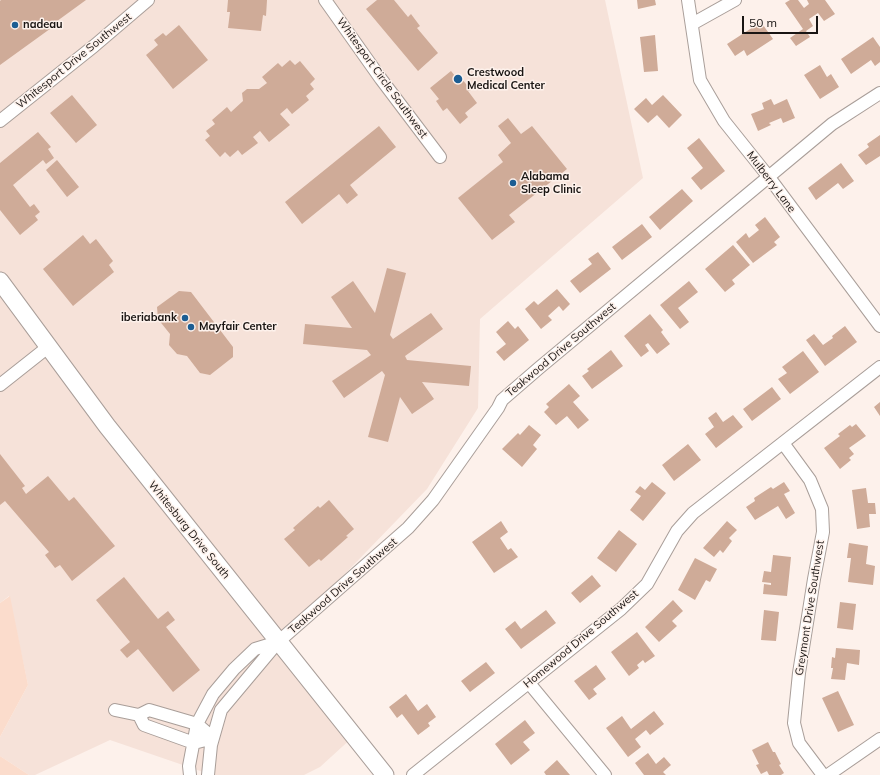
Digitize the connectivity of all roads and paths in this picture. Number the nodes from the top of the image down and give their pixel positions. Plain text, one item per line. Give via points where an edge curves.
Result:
1 (148, 0) edge
2 (325, 0) edge
3 (688, 0) edge
4 (735, 0) edge
5 (692, 24) junction
6 (880, 93) edge
7 (0, 121) edge
8 (440, 156) dead end
9 (768, 176) junction
10 (0, 281) edge
11 (880, 326) edge
12 (48, 347) junction
13 (880, 367) edge
14 (0, 385) edge
15 (783, 443) junction
16 (278, 642) junction
17 (529, 683) junction
18 (116, 710) dead end
19 (139, 715) junction
20 (197, 724) junction
21 (213, 738) junction
22 (880, 739) edge
23 (194, 743) junction
24 (190, 775) edge
25 (208, 775) edge
26 (385, 775) edge
27 (413, 775) edge
28 (605, 775) edge
29 (823, 775) edge
30 (828, 775) edge

1 - 7 street, Whitesport Drive Southwest
2 - 8 street, Whitesport Circle Southwest
3 - 5 street, Mulberry Lane
4 - 5 street
5 - 9 street, Mulberry Lane via 700,80 724,121
6 - 9 street, Teakwood Drive Southwest via 832,124
9 - 11 street, Mulberry Lane
9 - 16 street, Teakwood Drive Southwest via 502,400 433,500 408,528
10 - 12 main road, Whitesburg Drive South
12 - 14 street
12 - 16 main road, Whitesburg Drive South via 107,426
13 - 15 street, Homewood Drive Southwest
15 - 17 street, Homewood Drive Southwest via 693,513 676,531 647,584 621,609
15 - 29 street, Greymont Drive Southwest via 810,480 822,509 823,532 799,673 794,723 799,743
16 - 20 street via 254,649 234,669 213,694
16 - 21 street, Teakwood Drive Southwest via 221,710
16 - 26 main road, Whitesburg Drive South
17 - 27 street, Homewood Drive Southwest
17 - 28 street
18 - 19 street
19 - 20 street via 149,710
19 - 23 street via 144,725
20 - 21 street
20 - 23 street
21 - 23 street
21 - 25 street, Teakwood Drive Southwest
22 - 30 street
23 - 24 street via 189,766

